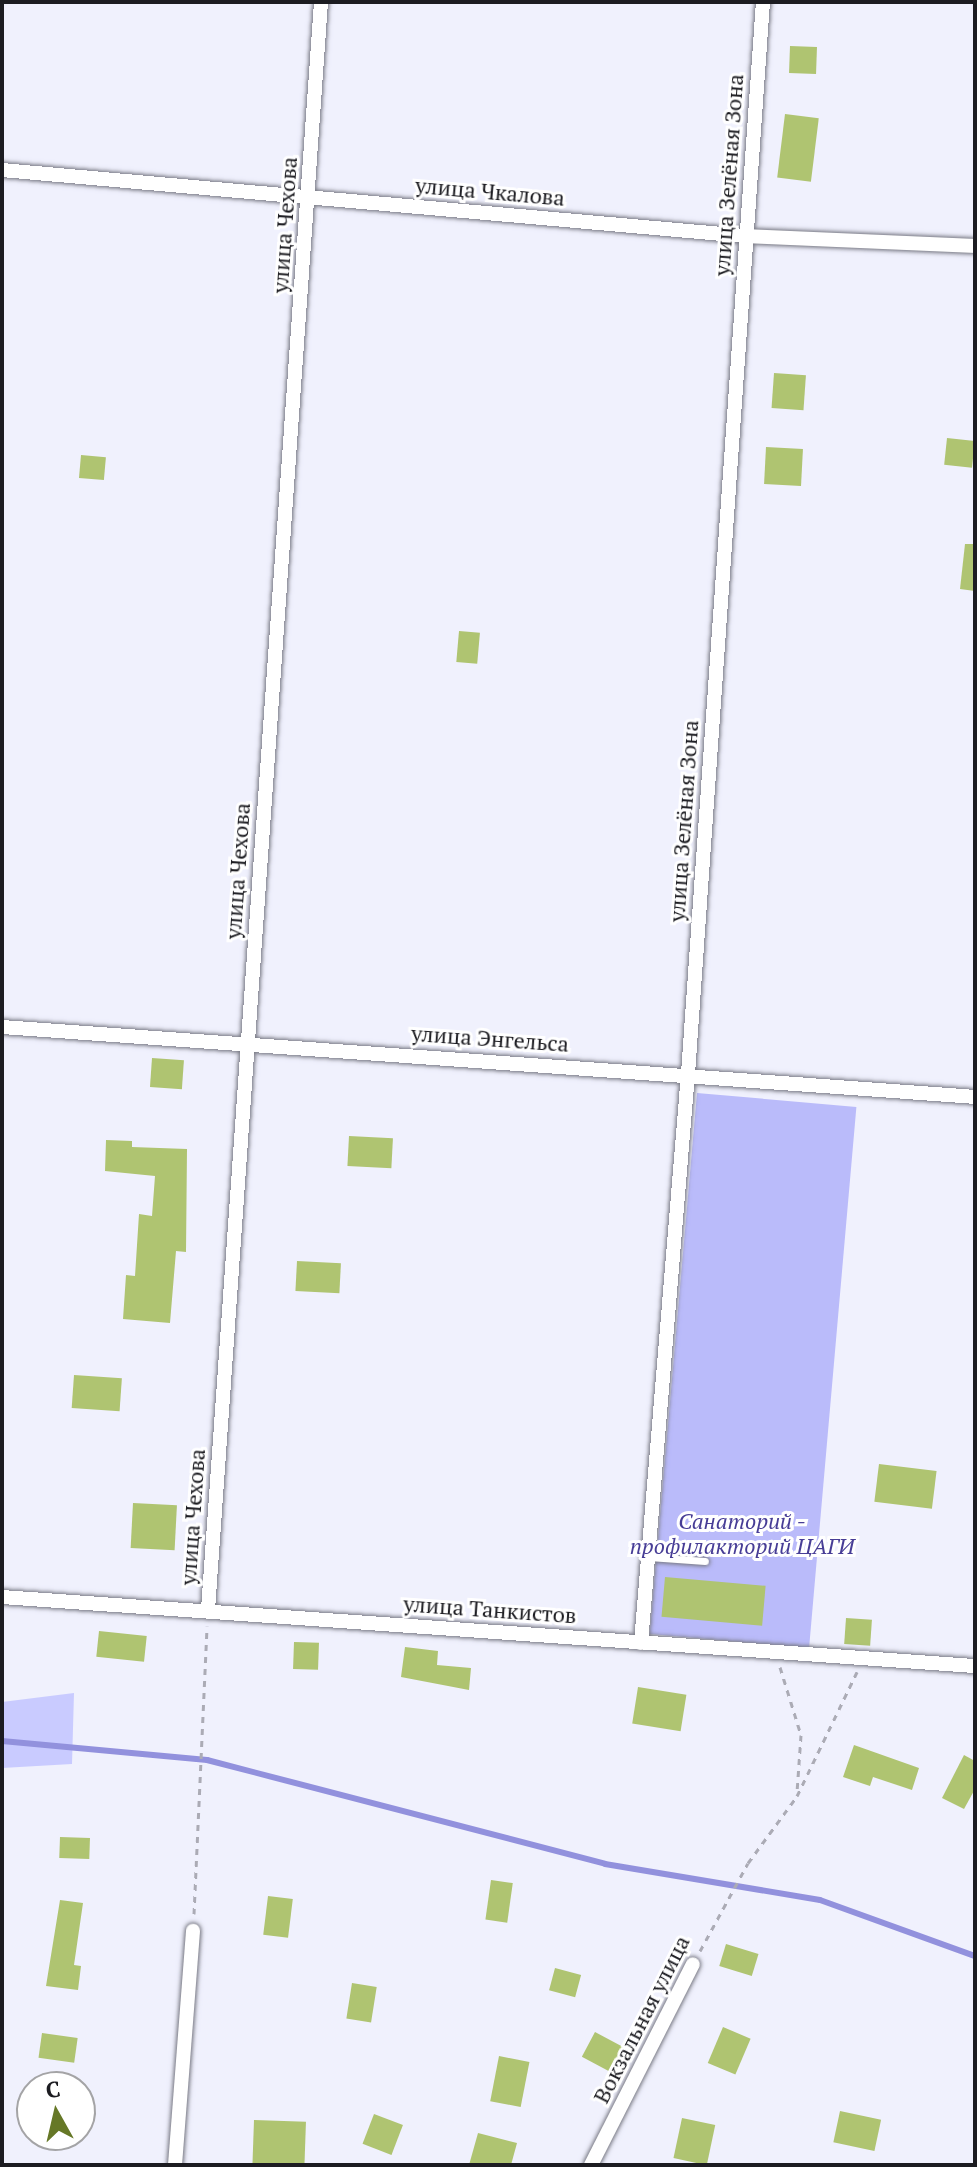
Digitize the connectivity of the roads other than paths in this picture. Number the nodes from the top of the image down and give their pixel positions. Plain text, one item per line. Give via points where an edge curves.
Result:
1 (321, 2) edge
2 (763, 2) edge
3 (2, 170) edge
4 (308, 197) junction
5 (745, 236) junction
6 (975, 246) edge
7 (2, 1027) edge
8 (246, 1043) junction
9 (688, 1074) junction
10 (975, 1097) edge
11 (649, 1557) junction
12 (705, 1561) dead end
13 (2, 1597) edge
14 (208, 1610) junction
15 (641, 1643) junction
16 (975, 1666) edge
17 (193, 1931) road end
18 (693, 1964) road end
19 (175, 2165) edge
20 (591, 2165) edge

1 - 4 street, улица Чехова
2 - 5 street, улица Зелёная Зона
3 - 4 street, улица Чкалова
4 - 5 street, улица Чкалова
4 - 8 street, улица Чехова
5 - 6 street, улица Чкалова
5 - 9 street, улица Зелёная Зона
7 - 8 street, улица Энгельса
8 - 9 street, улица Энгельса
8 - 14 street, улица Чехова
9 - 10 street, улица Энгельса
9 - 11 street, улица Зелёная Зона
11 - 12 lane
11 - 15 street, улица Зелёная Зона
13 - 14 street, улица Танкистов
14 - 15 street, улица Танкистов
15 - 16 street, улица Танкистов
17 - 19 street
18 - 20 street, Вокзальная улица

